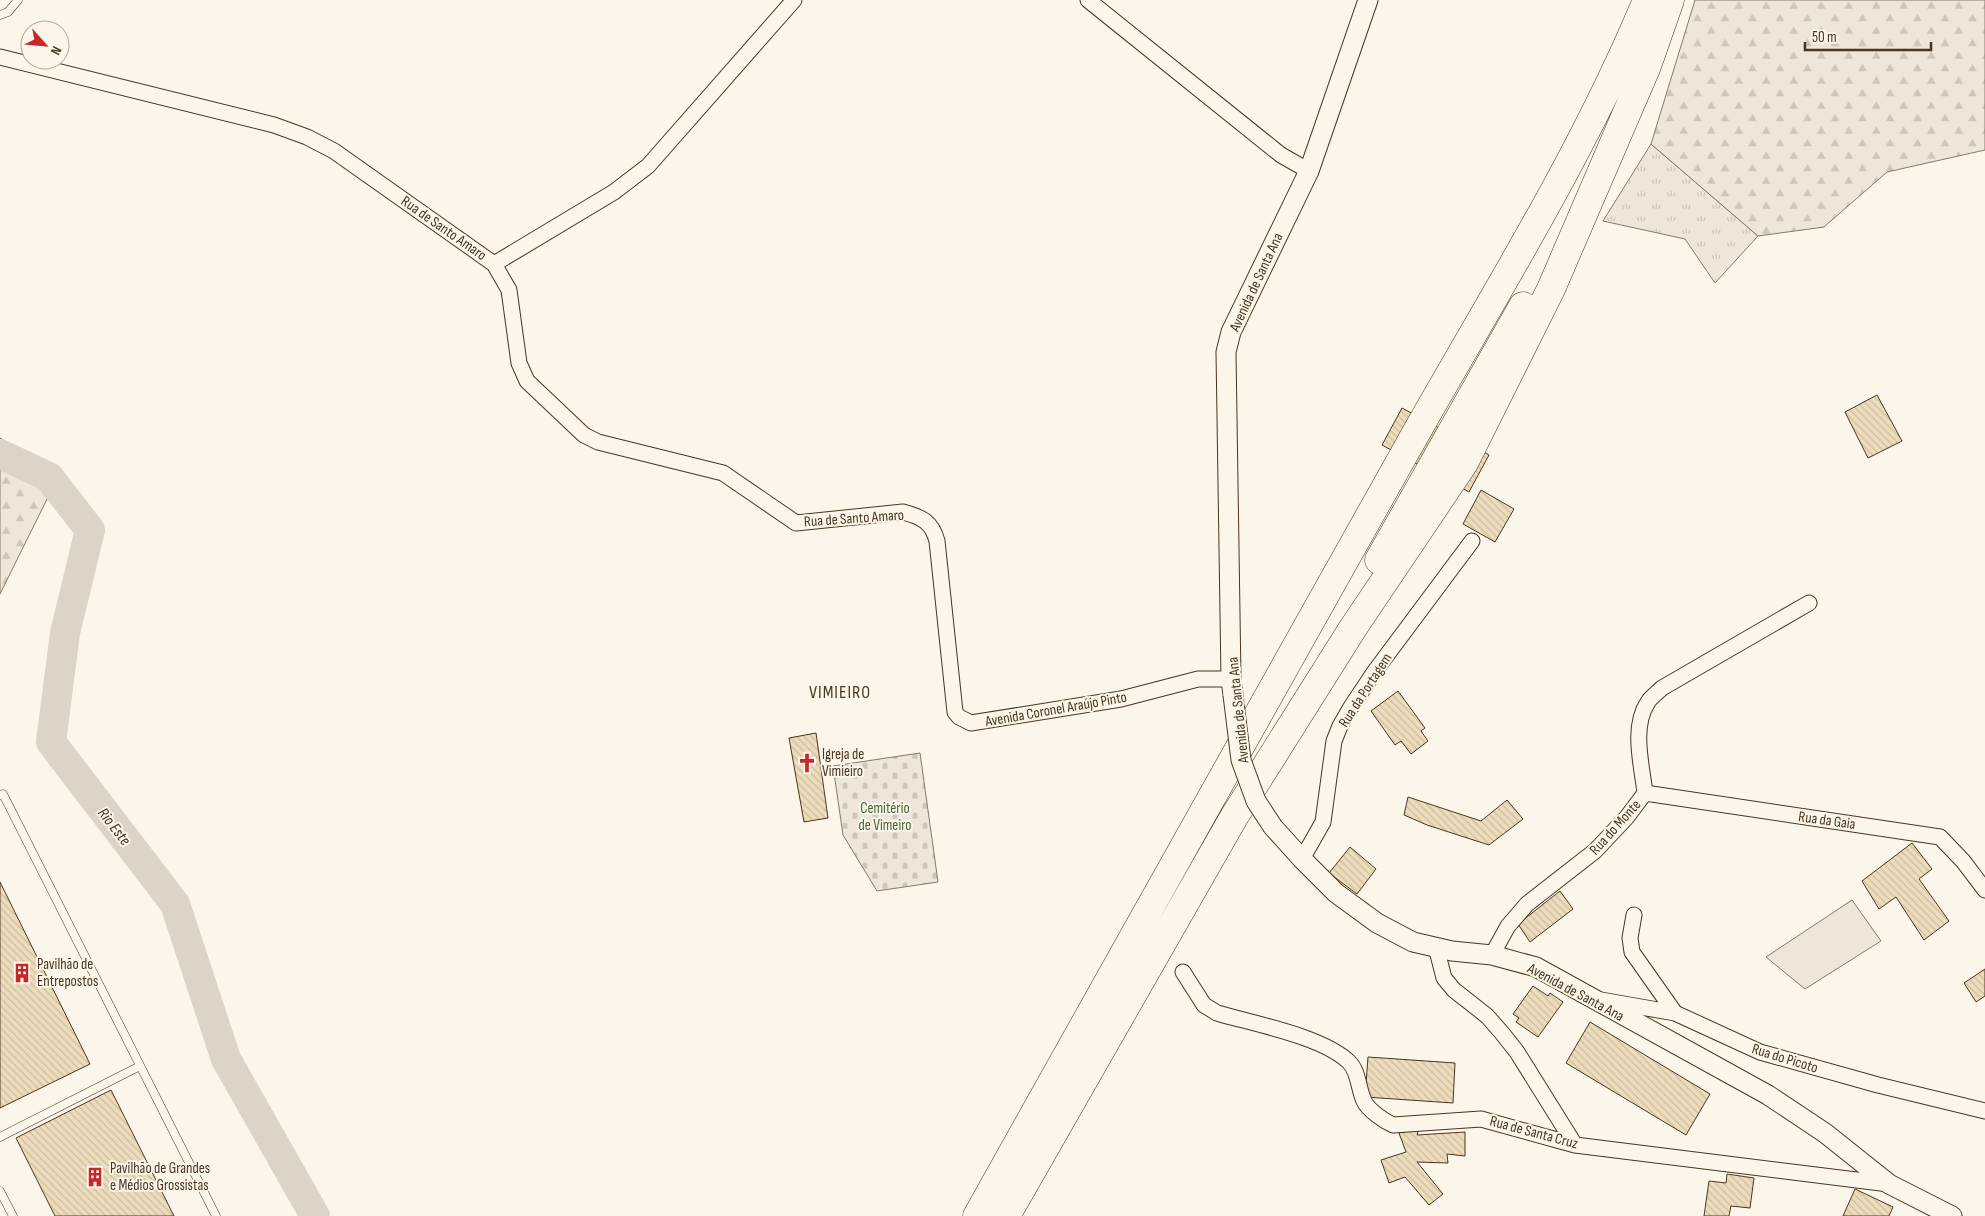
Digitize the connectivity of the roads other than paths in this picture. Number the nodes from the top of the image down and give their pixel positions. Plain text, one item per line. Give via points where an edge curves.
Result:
1 (18, 0) edge
2 (794, 0) edge
3 (1088, 0) edge
4 (1368, 0) edge
5 (1647, 0) edge
6 (1670, 0) edge
7 (0, 15) edge
8 (0, 57) edge
9 (1309, 171) junction
10 (494, 264) junction
11 (928, 522) joint
12 (1472, 541) dead end
13 (1809, 603) dead end
14 (1232, 687) junction
15 (1645, 793) junction
16 (0, 795) edge
17 (1302, 859) junction
18 (1985, 890) edge
19 (1634, 915) dead end
20 (1436, 947) junction
21 (1492, 955) junction
22 (1183, 972) dead end
23 (1589, 998) junction
24 (1675, 1013) junction
25 (140, 1066) junction
26 (1985, 1112) edge
27 (0, 1137) edge
28 (1575, 1144) junction
29 (1889, 1184) junction
30 (0, 1191) edge
31 (13, 1216) edge
32 (216, 1216) edge
33 (977, 1216) edge
34 (1006, 1216) edge
35 (1952, 1216) edge

1 - 7 lane via 8,12
2 - 10 street via 648,166 614,192
3 - 9 street via 1280,155
4 - 9 street, Avenida de Santa Ana
5 - 33 highway via 1585,132 1517,257
6 - 34 highway via 1647,66 1551,289 1464,463 1353,628 1234,817
8 - 10 street, Rua de Santo Amaro via 274,125 307,137 334,151
9 - 14 street, Avenida de Santa Ana via 1231,332 1226,352
10 - 11 street, Rua de Santo Amaro via 509,290 519,362 528,381 584,435 598,442 723,473 796,523 903,512
11 - 14 street, Avenida Coronel Araújo Pinto via 937,541 955,712 964,721 971,723 1121,699 1198,679
12 - 17 street, Rua da Portagem via 1375,671 1340,726 1334,741 1322,822
13 - 15 street, Rua do Monte via 1662,688 1647,703 1639,729
14 - 17 street, Avenida de Santa Ana, bridge via 1240,760 1256,801 1273,827
15 - 18 street, Rua da Gaia via 1940,837
15 - 21 street, Rua do Monte via 1595,851 1528,904 1508,926
16 - 25 lane via 3,794
17 - 20 street, Avenida de Santa Ana via 1336,893 1377,923 1413,942
19 - 24 street via 1630,938 1632,952
20 - 21 street, Avenida de Santa Ana
20 - 28 street via 1444,978 1486,1016 1517,1052
21 - 23 street, Avenida de Santa Ana via 1536,967
22 - 28 street, Rua de Santa Cruz via 1204,1005 1217,1013 1315,1041 1337,1053 1355,1069 1364,1103 1393,1125 1481,1119
23 - 24 street, Rua do Picoto
23 - 29 street, Avenida de Santa Ana via 1768,1095 1824,1133
24 - 26 street, Rua do Picoto via 1760,1052
25 - 27 lane
25 - 32 lane
28 - 29 street, Rua de Santa Cruz
29 - 35 street, Avenida de Santa Ana
30 - 31 lane

